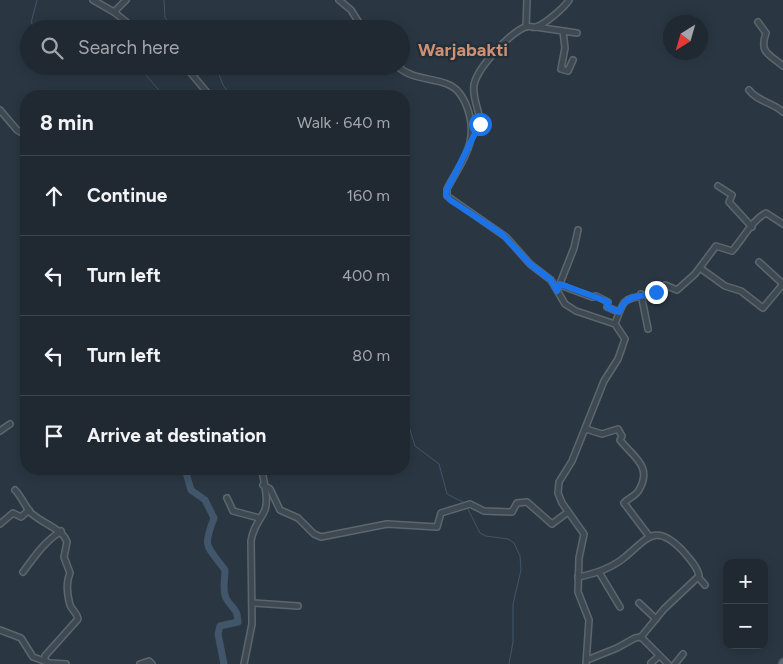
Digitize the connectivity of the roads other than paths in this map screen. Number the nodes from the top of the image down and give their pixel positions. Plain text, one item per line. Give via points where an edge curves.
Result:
1 (93, 0) edge
2 (126, 0) edge
3 (339, 0) edge
4 (527, 0) edge
5 (569, 0) edge
6 (114, 12) junction
7 (124, 20) edge
8 (357, 20) edge
9 (758, 22) dead end
10 (526, 26) junction
11 (536, 27) junction
12 (563, 31) junction
13 (577, 33) dead end
14 (573, 60) dead end
15 (783, 66) edge
16 (192, 75) edge
17 (410, 75) edge
18 (205, 90) edge
19 (748, 90) dead end
20 (0, 110) edge
21 (783, 112) edge
22 (473, 131) junction
23 (20, 132) edge
24 (718, 186) dead end
25 (783, 224) edge
26 (752, 227) junction
27 (578, 230) dead end
28 (759, 262) dead end
29 (700, 268) junction
30 (560, 284) junction
31 (783, 284) edge
32 (557, 291) junction
33 (641, 294) junction
34 (619, 312) junction
35 (615, 324) junction
36 (648, 329) dead end
37 (10, 424) dead end
38 (586, 429) junction
39 (0, 431) edge
40 (263, 475) edge
41 (264, 485) junction
42 (15, 490) dead end
43 (227, 498) dead end
44 (29, 510) junction
45 (568, 512) junction
46 (259, 518) junction
47 (0, 524) edge
48 (61, 532) junction
49 (649, 536) junction
50 (23, 572) dead end
51 (599, 572) junction
52 (578, 577) junction
53 (698, 577) junction
54 (705, 585) dead end
55 (253, 603) junction
56 (639, 604) dead end
57 (298, 606) dead end
58 (620, 607) dead end
59 (656, 619) junction
60 (0, 630) edge
61 (641, 638) junction
62 (683, 654) dead end
63 (659, 656) junction
64 (45, 661) junction
65 (587, 662) edge
66 (66, 664) edge
67 (140, 664) edge
68 (152, 664) edge
69 (244, 664) edge
70 (651, 664) edge
71 (668, 664) edge
72 (675, 664) edge

1 - 6 street
2 - 6 street
3 - 8 street
4 - 10 street
5 - 11 street via 562,10
6 - 7 street
9 - 15 street via 766,32 764,50
10 - 11 street
10 - 22 street via 501,47 478,74 474,92 480,121
11 - 12 street
12 - 13 street
12 - 14 street via 560,69 568,71
16 - 18 street
17 - 22 street via 455,88 470,114
19 - 21 street via 761,102
20 - 23 street
22 - 32 street via 468,150 446,195 453,203 502,234 530,264 551,280
24 - 26 street via 732,195 729,202
25 - 26 street via 766,213 756,219
26 - 29 street via 731,251 716,246
27 - 30 street
28 - 31 street
29 - 31 street via 763,308
29 - 33 street via 677,290 665,285 654,293
30 - 32 street
30 - 34 street via 596,296 608,302 607,307
32 - 35 street via 563,303 571,309
33 - 34 street via 626,300
33 - 36 street
34 - 35 street
35 - 38 street via 625,342 604,381
37 - 39 street
38 - 45 street via 559,482 559,496
38 - 49 street via 602,434 618,429 622,436 620,440 642,463 644,474 639,490 624,503
40 - 41 street
41 - 45 street via 279,509 298,518 321,537 387,524 436,527 441,514 473,504 484,511 508,513 517,503 527,502 552,524
41 - 46 street via 266,505
42 - 44 street
43 - 46 street via 233,511
44 - 47 street via 21,518 13,513
44 - 48 street
45 - 52 street via 584,534
46 - 55 street via 251,541
48 - 50 street via 50,538
48 - 64 street via 67,542 64,557 70,573 67,582 70,602 78,618 45,656
49 - 51 street via 624,558
49 - 53 street via 659,535 672,540 694,566
51 - 52 street
51 - 58 street
52 - 65 street via 579,599 589,620
53 - 54 street
53 - 59 street
55 - 57 street
55 - 69 street
56 - 59 street
59 - 61 street
60 - 64 street via 21,638 33,657
61 - 63 street
61 - 65 street
62 - 72 street
63 - 70 street
63 - 71 street
64 - 66 street
67 - 68 street via 150,661

